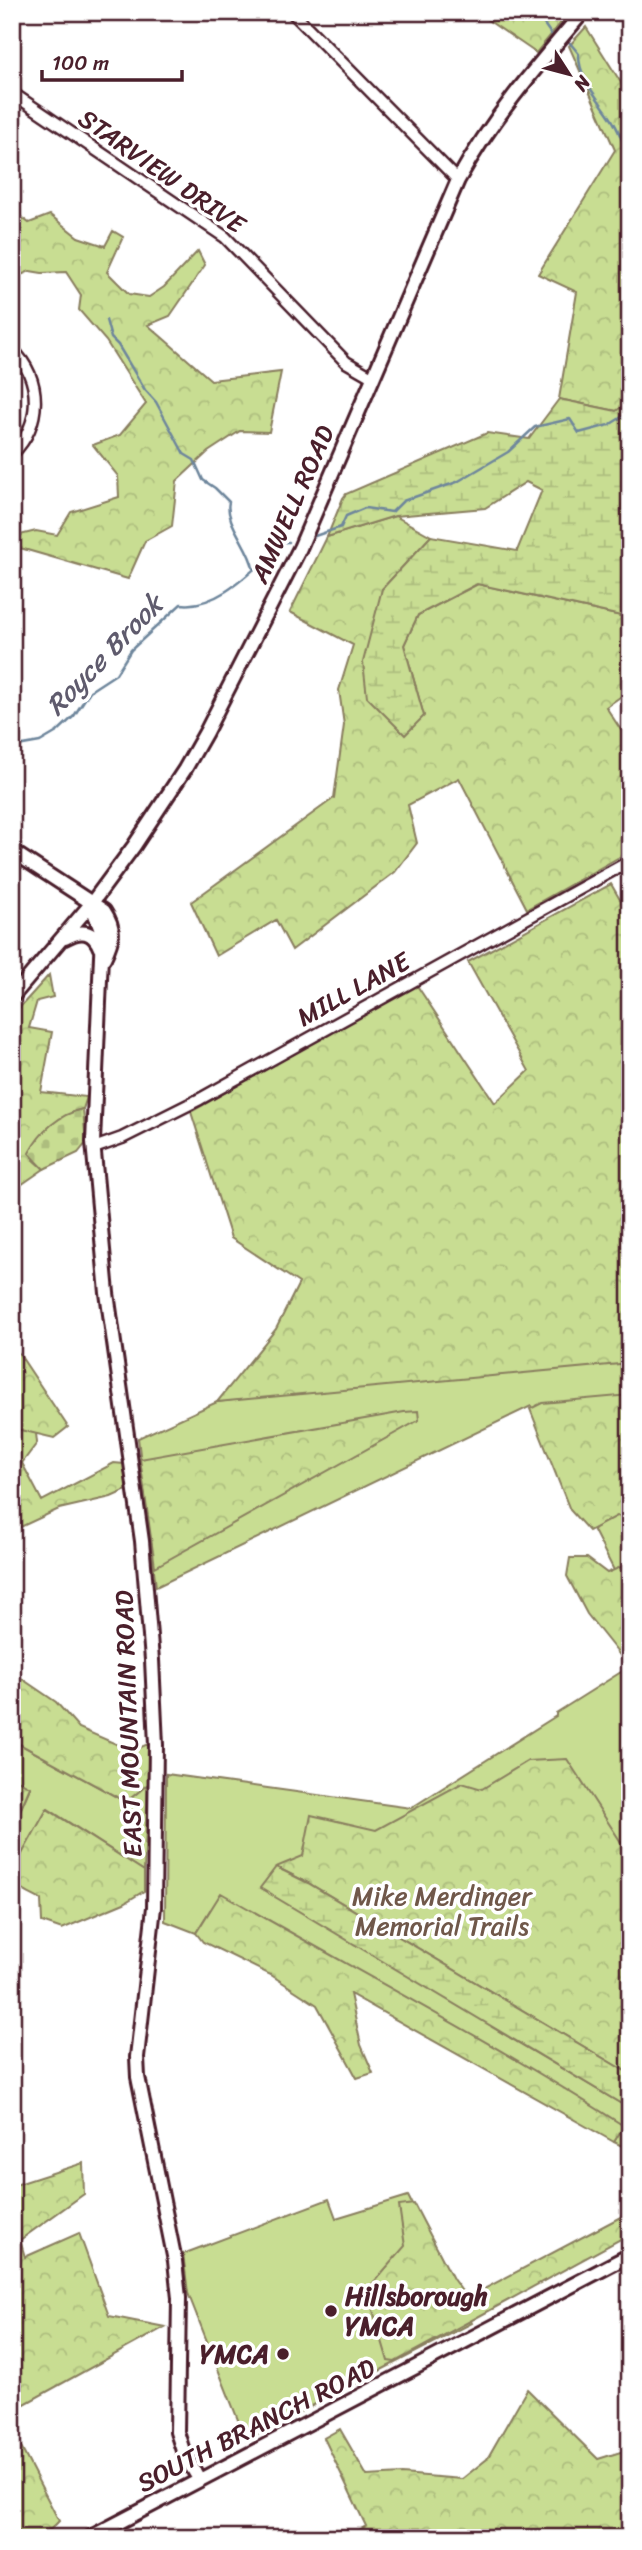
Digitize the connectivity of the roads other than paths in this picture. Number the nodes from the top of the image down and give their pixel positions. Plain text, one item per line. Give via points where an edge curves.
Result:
1 (292, 12) edge
2 (583, 12) edge
3 (12, 93) edge
4 (458, 180) junction
5 (12, 349) edge
6 (372, 377) junction
7 (12, 454) edge
8 (12, 851) edge
9 (630, 861) edge
10 (90, 904) junction
11 (59, 941) junction
12 (102, 955) junction
13 (12, 997) edge
14 (94, 1148) junction
15 (630, 2255) edge
16 (199, 2479) junction
17 (90, 2537) edge

1 - 4 street
2 - 4 street, AMWELL ROAD via 501,111
3 - 6 street, STARVIEW DRIVE via 225,237 346,362
4 - 6 street, AMWELL ROAD
5 - 7 street via 31,374 36,405 28,434
6 - 10 street, AMWELL ROAD via 300,548 216,713 153,818
8 - 10 street, EAST MOUNTAIN ROAD
9 - 14 street, MILL LANE via 200,1098
10 - 11 street, AMWELL ROAD
10 - 12 street, EAST MOUNTAIN ROAD via 104,911 113,924 113,938
11 - 12 street via 81,932 94,935
11 - 13 street, AMWELL ROAD
12 - 14 street, EAST MOUNTAIN ROAD
14 - 16 street, EAST MOUNTAIN ROAD via 107,1293 142,1541 154,1697 154,1907 138,2077 175,2261 179,2298 177,2432
15 - 16 street, SOUTH BRANCH ROAD
16 - 17 street, SOUTH BRANCH ROAD

